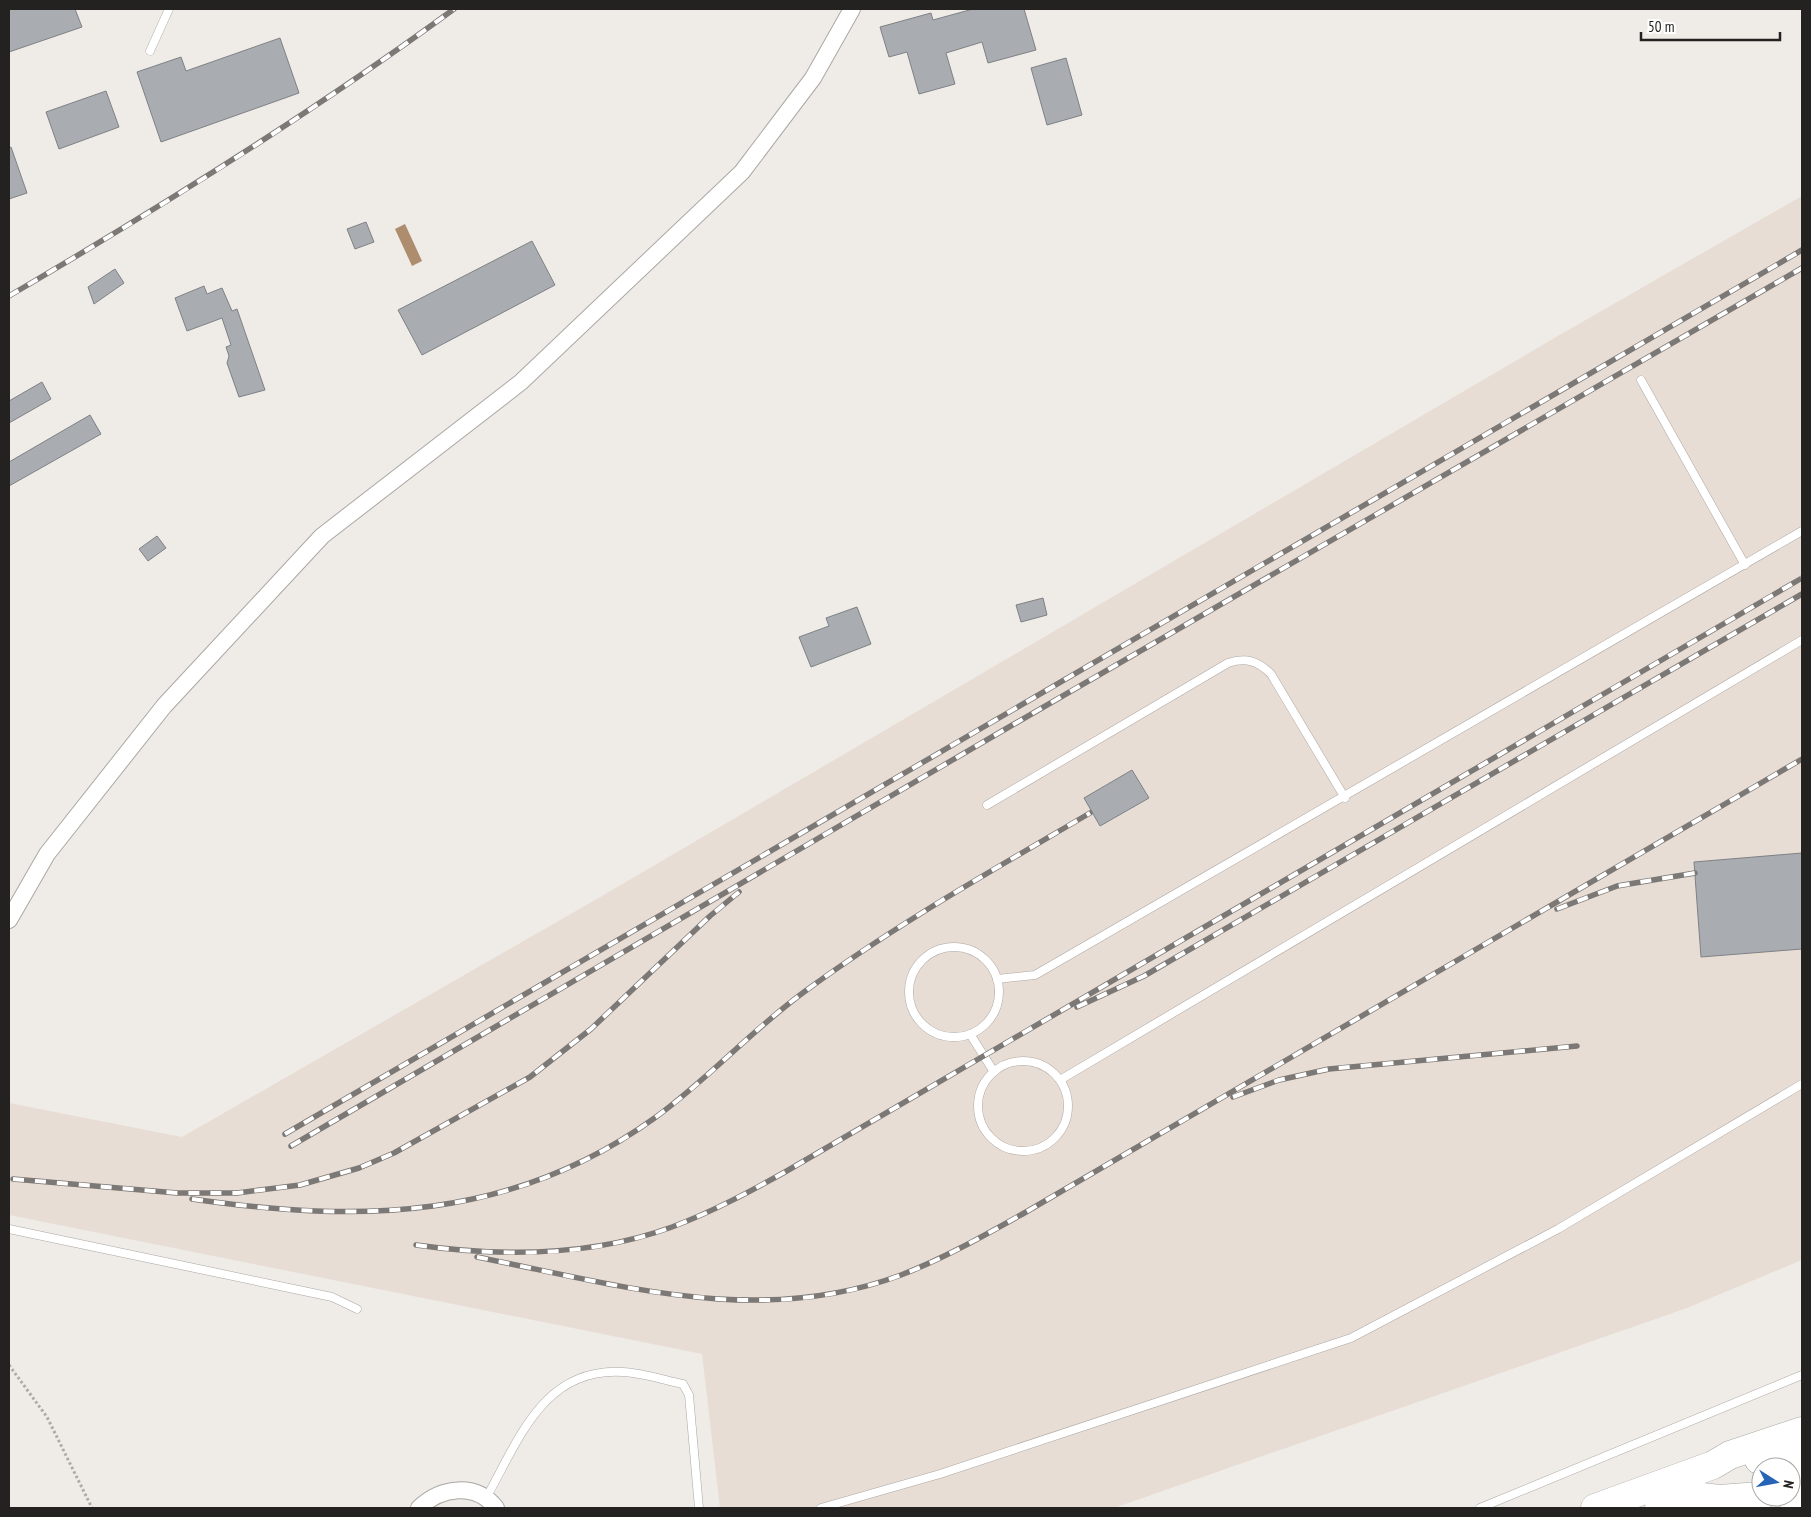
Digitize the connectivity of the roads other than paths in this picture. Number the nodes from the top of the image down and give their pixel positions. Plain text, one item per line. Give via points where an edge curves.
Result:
1 (169, 9) edge
2 (852, 9) edge
3 (150, 51) dead end
4 (1641, 380) dead end
5 (1802, 531) edge
6 (1745, 565) junction
7 (1802, 640) edge
8 (1344, 798) junction
9 (987, 805) dead end
10 (9, 920) edge
11 (997, 979) junction
12 (970, 1034) junction
13 (994, 1072) junction
14 (1060, 1080) junction
15 (1802, 1084) edge
16 (9, 1229) edge
17 (357, 1309) dead end
18 (1802, 1376) edge
19 (1802, 1431) edge
20 (1802, 1452) edge
21 (1713, 1466) junction
22 (1751, 1482) edge
23 (1702, 1497) junction
24 (1751, 1497) edge
25 (491, 1503) edge
26 (419, 1508) edge
27 (699, 1508) edge
28 (821, 1508) edge
29 (1480, 1508) edge
30 (1595, 1508) edge
31 (1659, 1508) edge

1 - 3 lane
2 - 10 street via 813,78 742,172 521,382 322,536 164,706 47,854
4 - 6 lane
5 - 6 lane
6 - 8 lane
7 - 14 lane
8 - 9 lane via 1271,674 1257,663 1246,660 1228,663
8 - 11 lane via 1035,975
11 - 12 lane via 997,1006 991,1018
11 - 12 lane via 981,956 955,946 940,948 917,965 909,992 911,1007 918,1019 928,1029 942,1035
12 - 13 lane
13 - 14 lane via 1007,1064 1021,1061 1036,1063
13 - 14 lane via 984,1083 979,1097 980,1119 991,1138 1003,1147 1017,1151 1046,1145 1065,1123 1068,1108
15 - 28 lane via 1558,1229 1351,1338 949,1471
16 - 17 lane via 332,1297
18 - 29 lane
19 - 21 highway via 1730,1455
20 - 21 highway via 1733,1466
21 - 30 highway
22 - 23 highway via 1716,1487
23 - 24 highway
23 - 31 highway
25 - 26 street via 472,1491 457,1489 442,1492
25 - 27 lane via 528,1425 544,1400 562,1386 582,1378 623,1372 684,1384 689,1395

